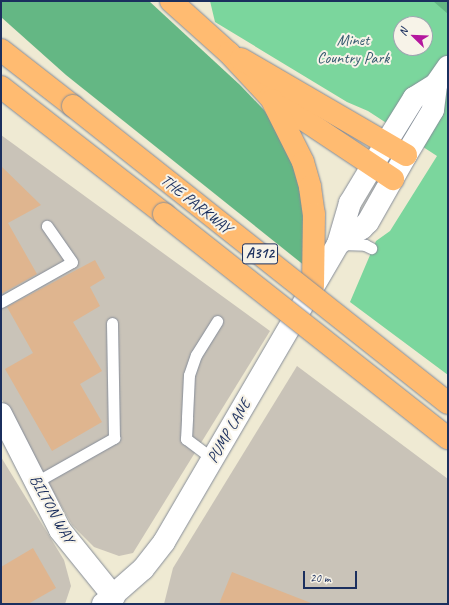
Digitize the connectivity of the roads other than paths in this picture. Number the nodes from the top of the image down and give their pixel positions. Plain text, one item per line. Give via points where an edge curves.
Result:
1 (171, 1) edge
2 (1, 50) edge
3 (229, 53) junction
4 (442, 75) edge
5 (1, 87) edge
6 (1, 96) edge
7 (270, 97) junction
8 (34, 113) junction
9 (386, 142) junction
10 (406, 155) junction
11 (372, 166) junction
12 (393, 179) junction
13 (47, 226) dead end
14 (338, 244) junction
15 (371, 248) dead end
16 (313, 286) junction
17 (1, 302) edge
18 (217, 321) dead end
19 (112, 324) dead end
20 (448, 402) edge
21 (1, 414) edge
22 (448, 438) edge
23 (213, 459) junction
24 (36, 482) junction
25 (112, 602) edge

1 - 3 highway
2 - 20 highway, THE PARKWAY / A312, bridge
3 - 7 highway
3 - 9 highway
4 - 9 street, PUMP LANE via 414,98
4 - 10 street, PUMP LANE via 433,110
5 - 8 highway, THE PARKWAY / A312
6 - 8 highway
7 - 11 highway
7 - 16 highway via 303,162 310,187 314,214
8 - 22 highway, THE PARKWAY / A312, bridge
9 - 10 highway
9 - 11 street, PUMP LANE
10 - 12 street, PUMP LANE
11 - 12 highway
11 - 14 street, PUMP LANE via 350,203
12 - 14 street, PUMP LANE via 362,228
13 - 17 lane via 72,262
14 - 15 lane via 366,245
14 - 16 street, PUMP LANE
16 - 23 street, PUMP LANE
18 - 23 lane via 196,355 189,375 186,424 186,439
19 - 24 lane via 114,438
21 - 24 street, BILTON WAY
23 - 25 street, PUMP LANE via 159,549
24 - 25 street, BILTON WAY via 60,530

